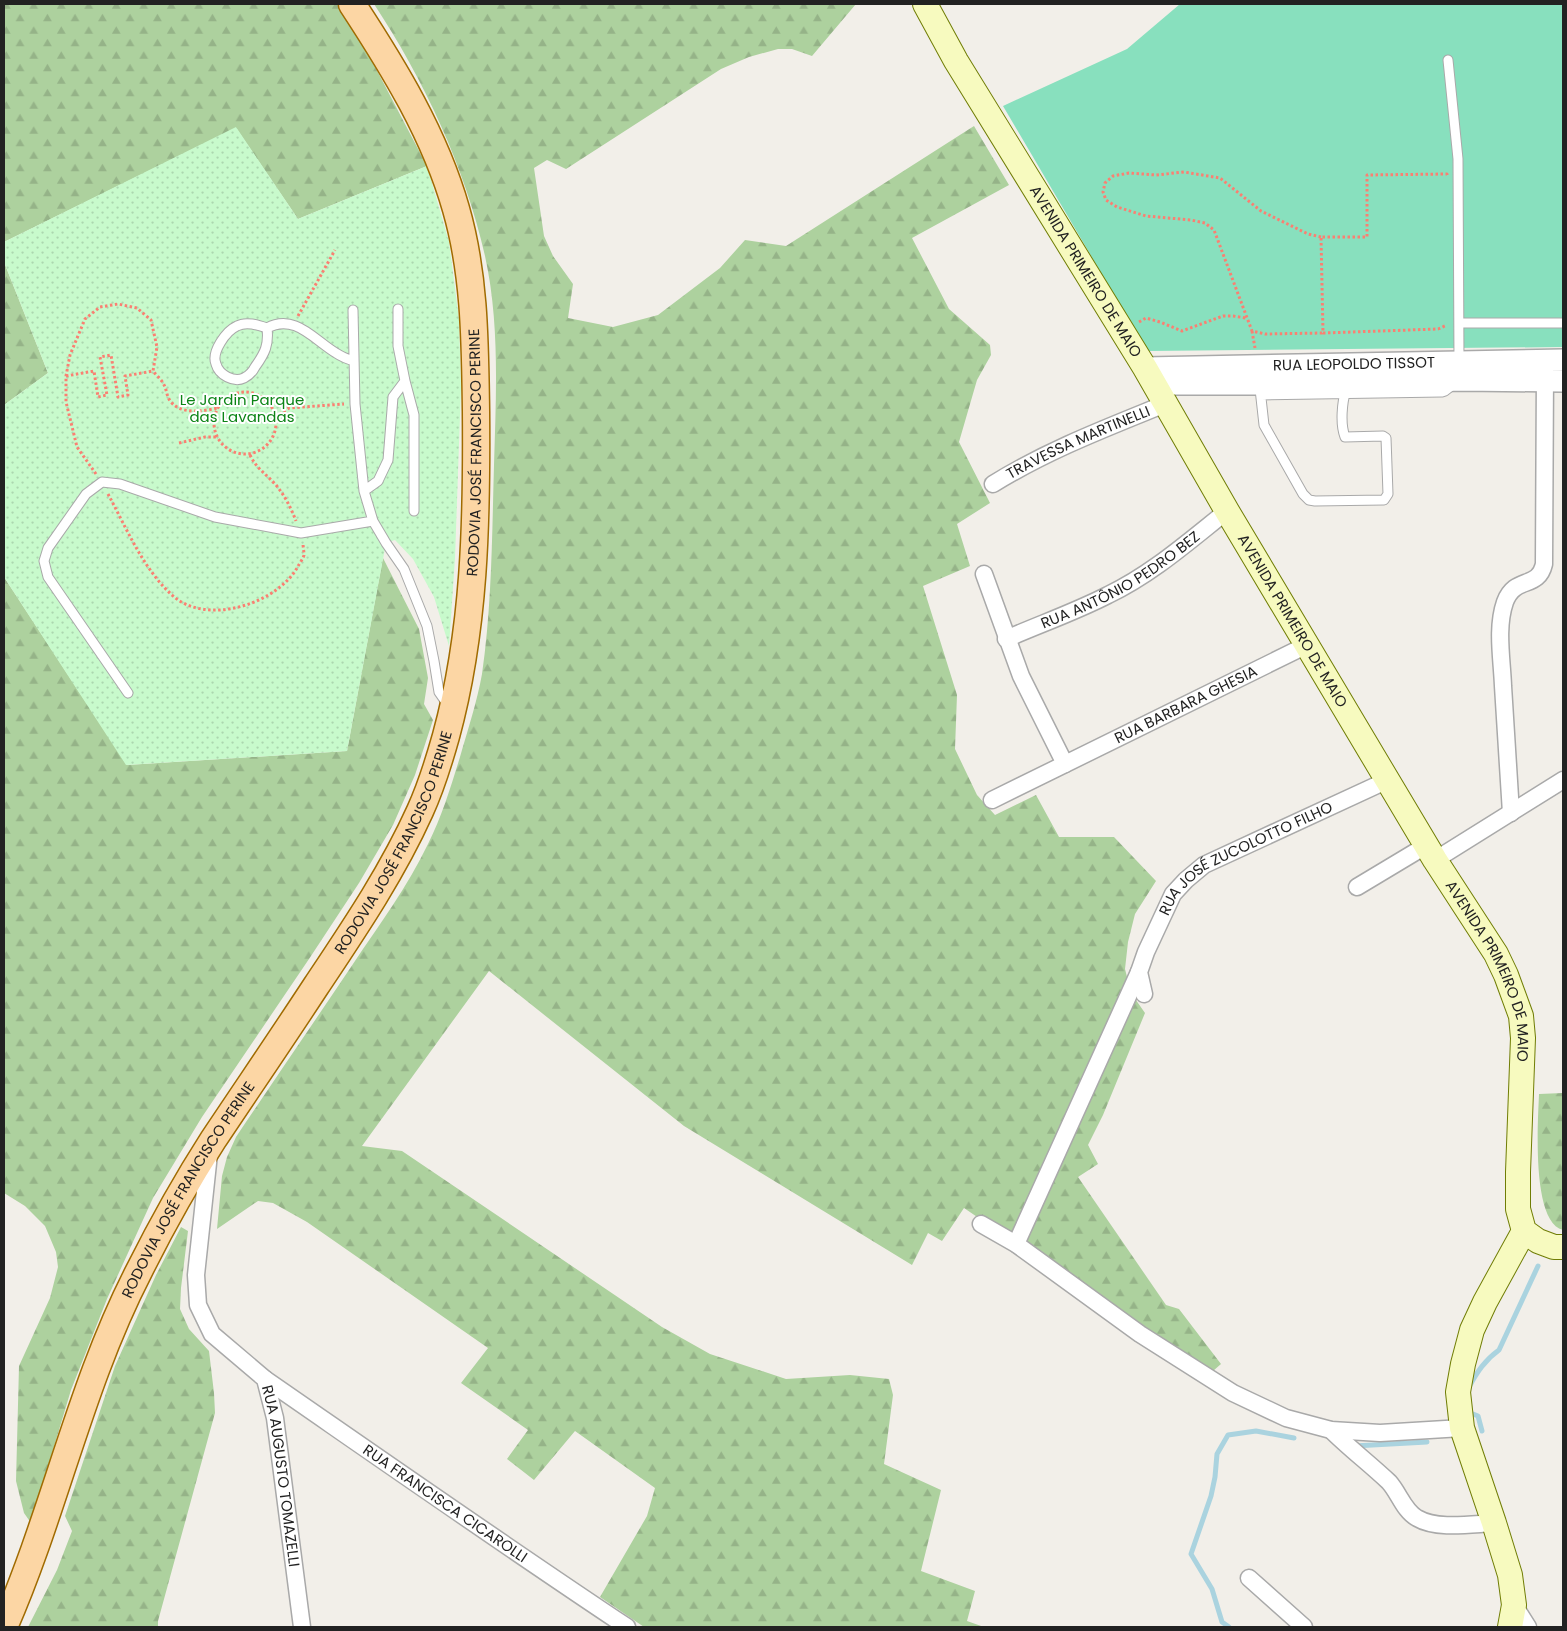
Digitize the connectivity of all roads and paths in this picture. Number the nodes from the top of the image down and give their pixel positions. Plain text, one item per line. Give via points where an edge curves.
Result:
1 (352, 4) edge
2 (925, 4) edge
3 (1448, 60) dead end
4 (1447, 184) dead end
5 (1320, 237) junction
6 (335, 250) dead end
7 (398, 308) dead end
8 (353, 310) dead end
9 (1447, 316) dead end
10 (1247, 318) junction
11 (1459, 323) junction
12 (1563, 324) edge
13 (297, 326) junction
14 (267, 328) junction
15 (1122, 330) junction
16 (1322, 333) junction
17 (354, 361) junction
18 (1554, 370) edge
19 (153, 371) junction
20 (1460, 371) junction
21 (66, 376) junction
22 (1203, 376) junction
23 (1347, 380) junction
24 (405, 381) junction
25 (1155, 385) junction
26 (1260, 390) junction
27 (355, 404) junction
28 (218, 408) junction
29 (277, 419) junction
30 (217, 437) junction
31 (179, 443) dead end
32 (250, 455) junction
33 (102, 482) junction
34 (993, 484) dead end
35 (364, 491) junction
36 (292, 510) dead end
37 (414, 511) dead end
38 (1227, 511) junction
39 (373, 521) junction
40 (301, 534) junction
41 (984, 574) dead end
42 (1006, 639) junction
43 (1307, 645) junction
44 (128, 693) dead end
45 (453, 711) junction
46 (1065, 764) junction
47 (1388, 780) junction
48 (1563, 780) edge
49 (992, 800) dead end
50 (1511, 813) junction
51 (1431, 853) junction
52 (1356, 887) dead end
53 (1139, 972) junction
54 (1144, 994) dead end
55 (210, 1144) junction
56 (981, 1224) dead end
57 (1524, 1231) junction
58 (1016, 1244) junction
59 (1563, 1247) edge
60 (265, 1379) junction
61 (1462, 1428) junction
62 (1331, 1430) junction
63 (1494, 1523) junction
64 (1248, 1578) dead end
65 (1512, 1616) edge
66 (4, 1627) edge
67 (302, 1627) edge
68 (627, 1627) edge
69 (1304, 1627) edge
70 (1528, 1627) edge

1 - 45 main road, RODOVIA JOSÉ FRANCISCO PERINE via 400,81 429,136 455,206 468,269 476,349 475,529 470,614
2 - 15 main road, AVENIDA PRIMEIRO DE MAIO via 956,61
3 - 11 lane via 1458,159
4 - 5 path via 1447,174 1366,175 1367,236
5 - 10 path via 1260,210 1220,178 1184,172 1129,173 1113,176 1105,183 1103,192 1106,200 1117,207 1146,216 1205,223 1214,230
5 - 16 path
6 - 13 path via 298,315
7 - 24 lane via 398,346
8 - 17 lane
9 - 16 path via 1447,325 1438,329
10 - 15 path via 1222,316 1182,331 1146,318
10 - 16 path via 1252,331 1266,334
11 - 12 lane
11 - 20 lane
13 - 14 lane via 275,324
13 - 17 lane via 334,352
14 - 14 lane via 238,325 228,332 216,352 215,364 222,373 232,379 244,378 253,371 265,351
15 - 25 main road, AVENIDA PRIMEIRO DE MAIO
17 - 27 lane
18 - 20 street, RUA LEOPOLDO TISSOT
18 - 50 street via 1544,564 1536,579 1519,584 1511,591 1505,602 1500,635
19 - 21 path via 157,346 151,320 137,308 118,304 100,307 85,319 70,355
19 - 21 path via 125,376 128,395 118,397 111,355 100,357 107,395 98,397 94,371
19 - 28 path via 163,382 172,403 182,409
20 - 23 street, RUA LEOPOLDO TISSOT
21 - 33 path via 66,402 77,447
22 - 23 street, RUA LEOPOLDO TISSOT
22 - 25 street, RUA LEOPOLDO TISSOT
22 - 26 street, RUA LEOPOLDO TISSOT
23 - 26 street, RUA LEOPOLDO TISSOT
23 - 26 lane via 1342,418 1345,436 1386,438 1388,494 1384,500 1315,501 1302,494 1264,426
24 - 35 lane via 393,397 388,460 378,481
24 - 37 lane via 414,415
25 - 34 street, TRAVESSA MARTINELLI via 1088,435
25 - 38 main road, AVENIDA PRIMEIRO DE MAIO
27 - 29 path via 289,408
27 - 35 lane
28 - 29 path via 232,395 251,392 268,402
28 - 30 path via 214,418
29 - 32 path via 273,438 267,446
30 - 31 path
30 - 32 path via 230,451
32 - 36 path
33 - 40 lane via 120,484 215,517
33 - 40 path via 146,563 174,597 195,608 218,610 240,607 275,591 292,576 304,556
33 - 44 lane via 86,494 48,548 44,561 48,577
35 - 39 lane
38 - 42 street, RUA ANTÔNIO PEDRO BEZ via 1171,556 1108,596
38 - 43 main road, AVENIDA PRIMEIRO DE MAIO
39 - 40 lane
39 - 45 lane via 404,569 427,626 439,692
41 - 42 street
42 - 46 street
43 - 46 street, RUA BARBARA GHESIA
43 - 47 main road, AVENIDA PRIMEIRO DE MAIO
45 - 55 main road, RODOVIA JOSÉ FRANCISCO PERINE via 422,807 383,884
46 - 49 street, RUA BARBARA GHESIA
47 - 51 main road, AVENIDA PRIMEIRO DE MAIO
47 - 53 street, RUA JOSÉ ZUCOLOTTO FILHO via 1204,866 1173,894
48 - 50 street
50 - 51 street
51 - 52 street
51 - 57 main road, AVENIDA PRIMEIRO DE MAIO via 1496,954 1521,1016 1518,1209
53 - 54 street
53 - 58 street, RUA JOSÉ ZUCOLOTTO FILHO
55 - 60 street, RUA AUGUSTO TOMAZELLI via 196,1275 198,1305 212,1334
55 - 66 main road, RODOVIA JOSÉ FRANCISCO PERINE via 118,1314 18,1596
56 - 58 street
57 - 59 main road via 1538,1241
57 - 61 main road via 1472,1330 1458,1392
58 - 62 street via 1140,1334 1233,1393 1286,1418
60 - 67 street, RUA AUGUSTO TOMAZELLI via 275,1418
60 - 68 street, RUA FRANCISCA CICAROLLI
61 - 62 street via 1380,1433
61 - 63 main road
62 - 63 street via 1390,1483 1417,1518 1438,1525
63 - 65 main road via 1510,1575
64 - 69 street
65 - 70 street

